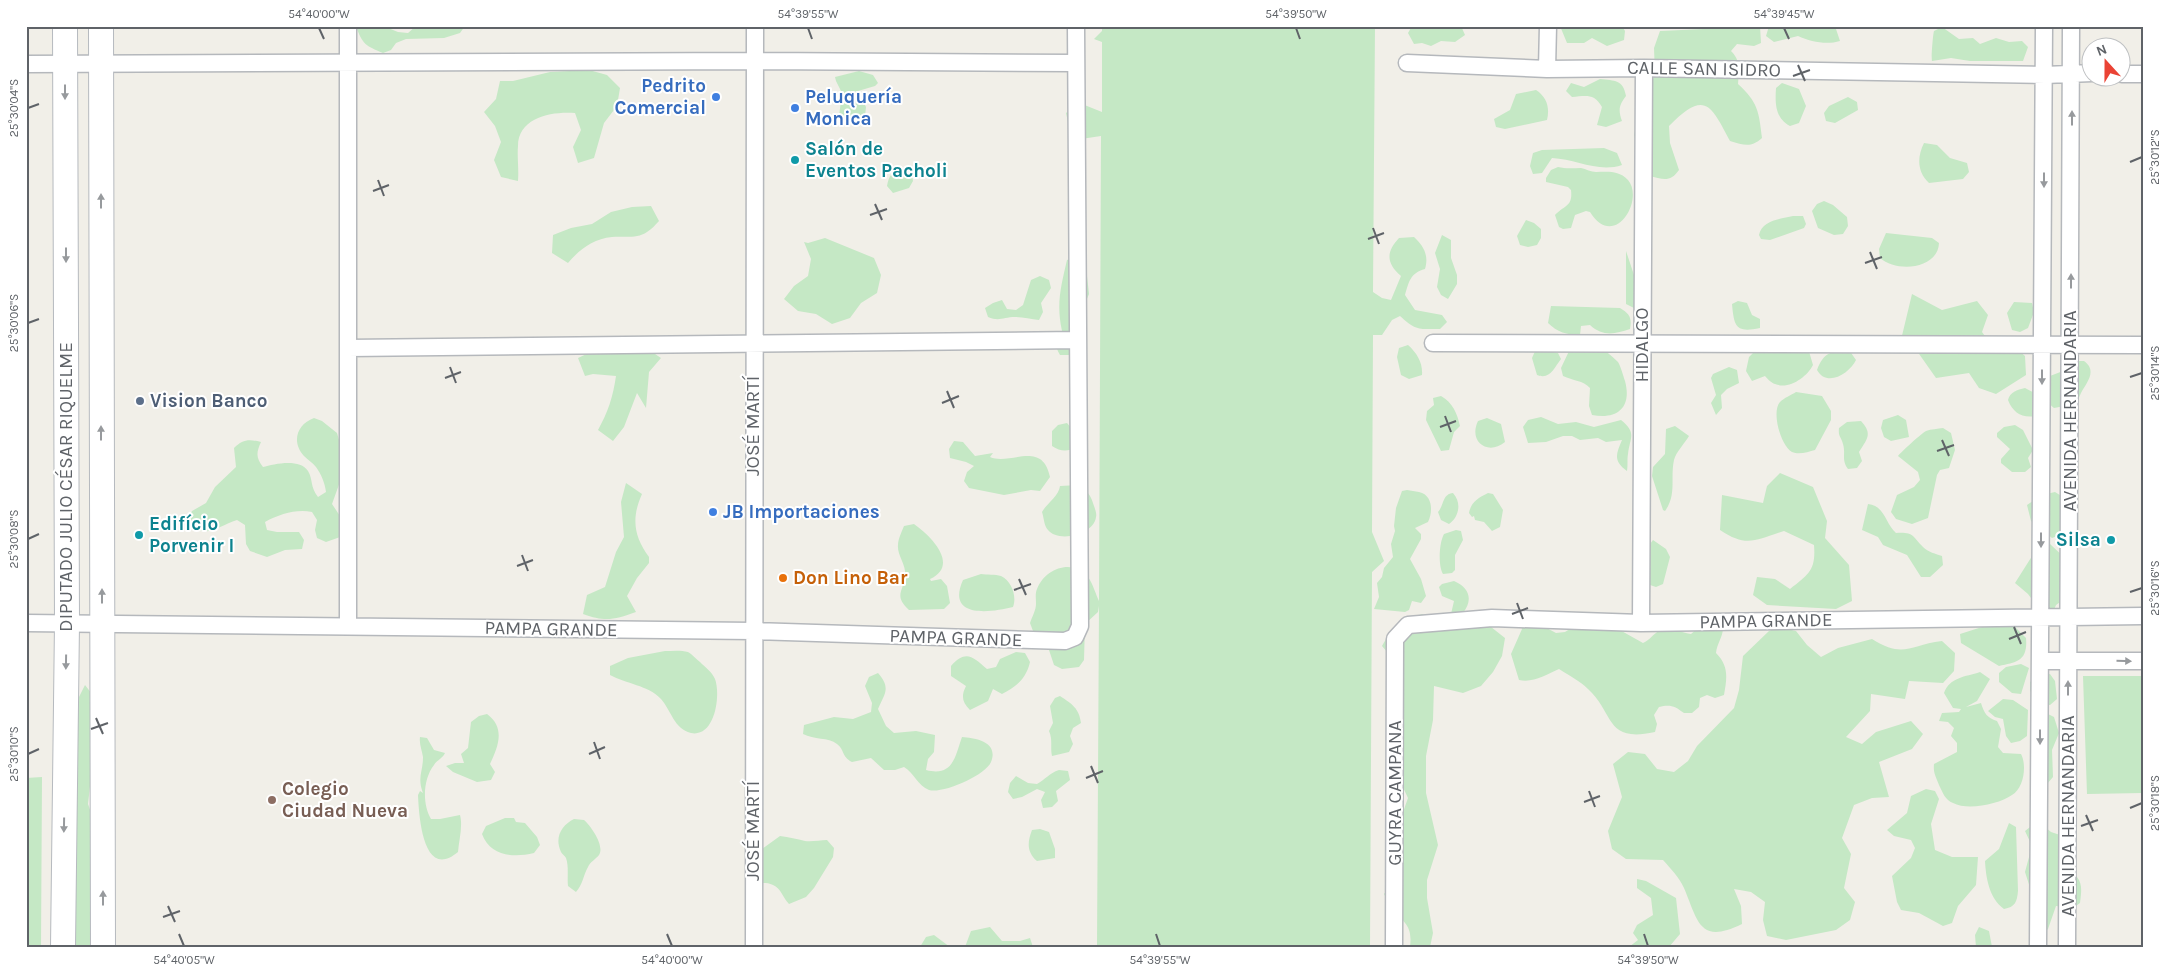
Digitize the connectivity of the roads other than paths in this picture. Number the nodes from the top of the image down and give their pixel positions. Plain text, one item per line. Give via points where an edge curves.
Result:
1 (65, 26) edge
2 (101, 26) edge
3 (348, 26) edge
4 (755, 26) edge
5 (1076, 26) edge
6 (1548, 26) edge
7 (2044, 26) edge
8 (2071, 26) edge
9 (754, 62) junction
10 (101, 63) junction
11 (348, 63) junction
12 (1076, 63) junction
13 (1407, 63) dead end
14 (26, 64) edge
15 (65, 64) junction
16 (1548, 68) junction
17 (1644, 68) junction
18 (2072, 74) junction
19 (2082, 74) edge
20 (2044, 75) junction
21 (1077, 340) junction
22 (754, 342) junction
23 (1433, 343) dead end
24 (1642, 344) junction
25 (2043, 344) junction
26 (2071, 344) junction
27 (2143, 345) edge
28 (348, 348) junction
29 (2069, 616) junction
30 (2143, 616) edge
31 (2041, 618) junction
32 (26, 623) edge
33 (67, 623) junction
34 (1641, 623) junction
35 (102, 624) junction
36 (348, 626) junction
37 (753, 631) junction
38 (1395, 639) joint
39 (2040, 660) junction
40 (2069, 661) junction
41 (2143, 661) edge
42 (63, 947) edge
43 (103, 947) edge
44 (754, 947) edge
45 (1394, 947) edge
46 (2038, 947) edge
47 (2067, 947) edge

1 - 15 street, DIPUTADO JULIO CÉSAR RIQUELME
2 - 10 street, DIPUTADO JULIO CÉSAR RIQUELME
3 - 11 street
4 - 9 street, JOSÉ MARTÍ
5 - 12 street
6 - 16 street
7 - 20 street, AVENIDA HERNANDARIA
8 - 18 street, AVENIDA HERNANDARIA
9 - 11 street
9 - 12 street
9 - 22 street, JOSÉ MARTÍ
10 - 11 street
10 - 15 street
35 -> 10 street, DIPUTADO JULIO CÉSAR RIQUELME
11 - 28 street
12 - 21 street
13 - 16 street, CALLE SAN ISIDRO
14 - 15 street
15 -> 33 street, DIPUTADO JULIO CÉSAR RIQUELME
16 - 17 street, CALLE SAN ISIDRO
17 - 20 street, CALLE SAN ISIDRO
17 - 24 street, HIDALGO
18 - 19 street, CALLE SAN ISIDRO
18 - 20 street, CALLE SAN ISIDRO
26 -> 18 street, AVENIDA HERNANDARIA
20 -> 25 street, AVENIDA HERNANDARIA
21 - 22 street
21 - 37 street, PAMPA GRANDE via 1080,626 1075,636 1065,641
22 - 28 street
22 - 37 street, JOSÉ MARTÍ
23 - 24 street
24 - 25 street
24 - 34 street, HIDALGO
25 - 26 street
25 -> 31 street, AVENIDA HERNANDARIA
26 - 27 street
26 - 29 street, AVENIDA HERNANDARIA
28 - 36 street
29 - 30 street, PAMPA GRANDE
29 - 31 street, PAMPA GRANDE
29 - 40 street, AVENIDA HERNANDARIA
31 - 34 street, PAMPA GRANDE
31 - 39 street, AVENIDA HERNANDARIA
32 - 33 street, PAMPA GRANDE
33 - 35 street, PAMPA GRANDE
33 -> 42 street, DIPUTADO JULIO CÉSAR RIQUELME
34 - 38 street, PAMPA GRANDE via 1492,618 1449,620 1408,625
35 - 36 street, PAMPA GRANDE
43 -> 35 street, DIPUTADO JULIO CÉSAR RIQUELME
36 - 37 street, PAMPA GRANDE
37 - 44 street, JOSÉ MARTÍ
38 - 45 street, GUYRA CAMPANA
39 - 40 street
39 -> 46 street, AVENIDA HERNANDARIA
40 -> 41 street
47 -> 40 street, AVENIDA HERNANDARIA

